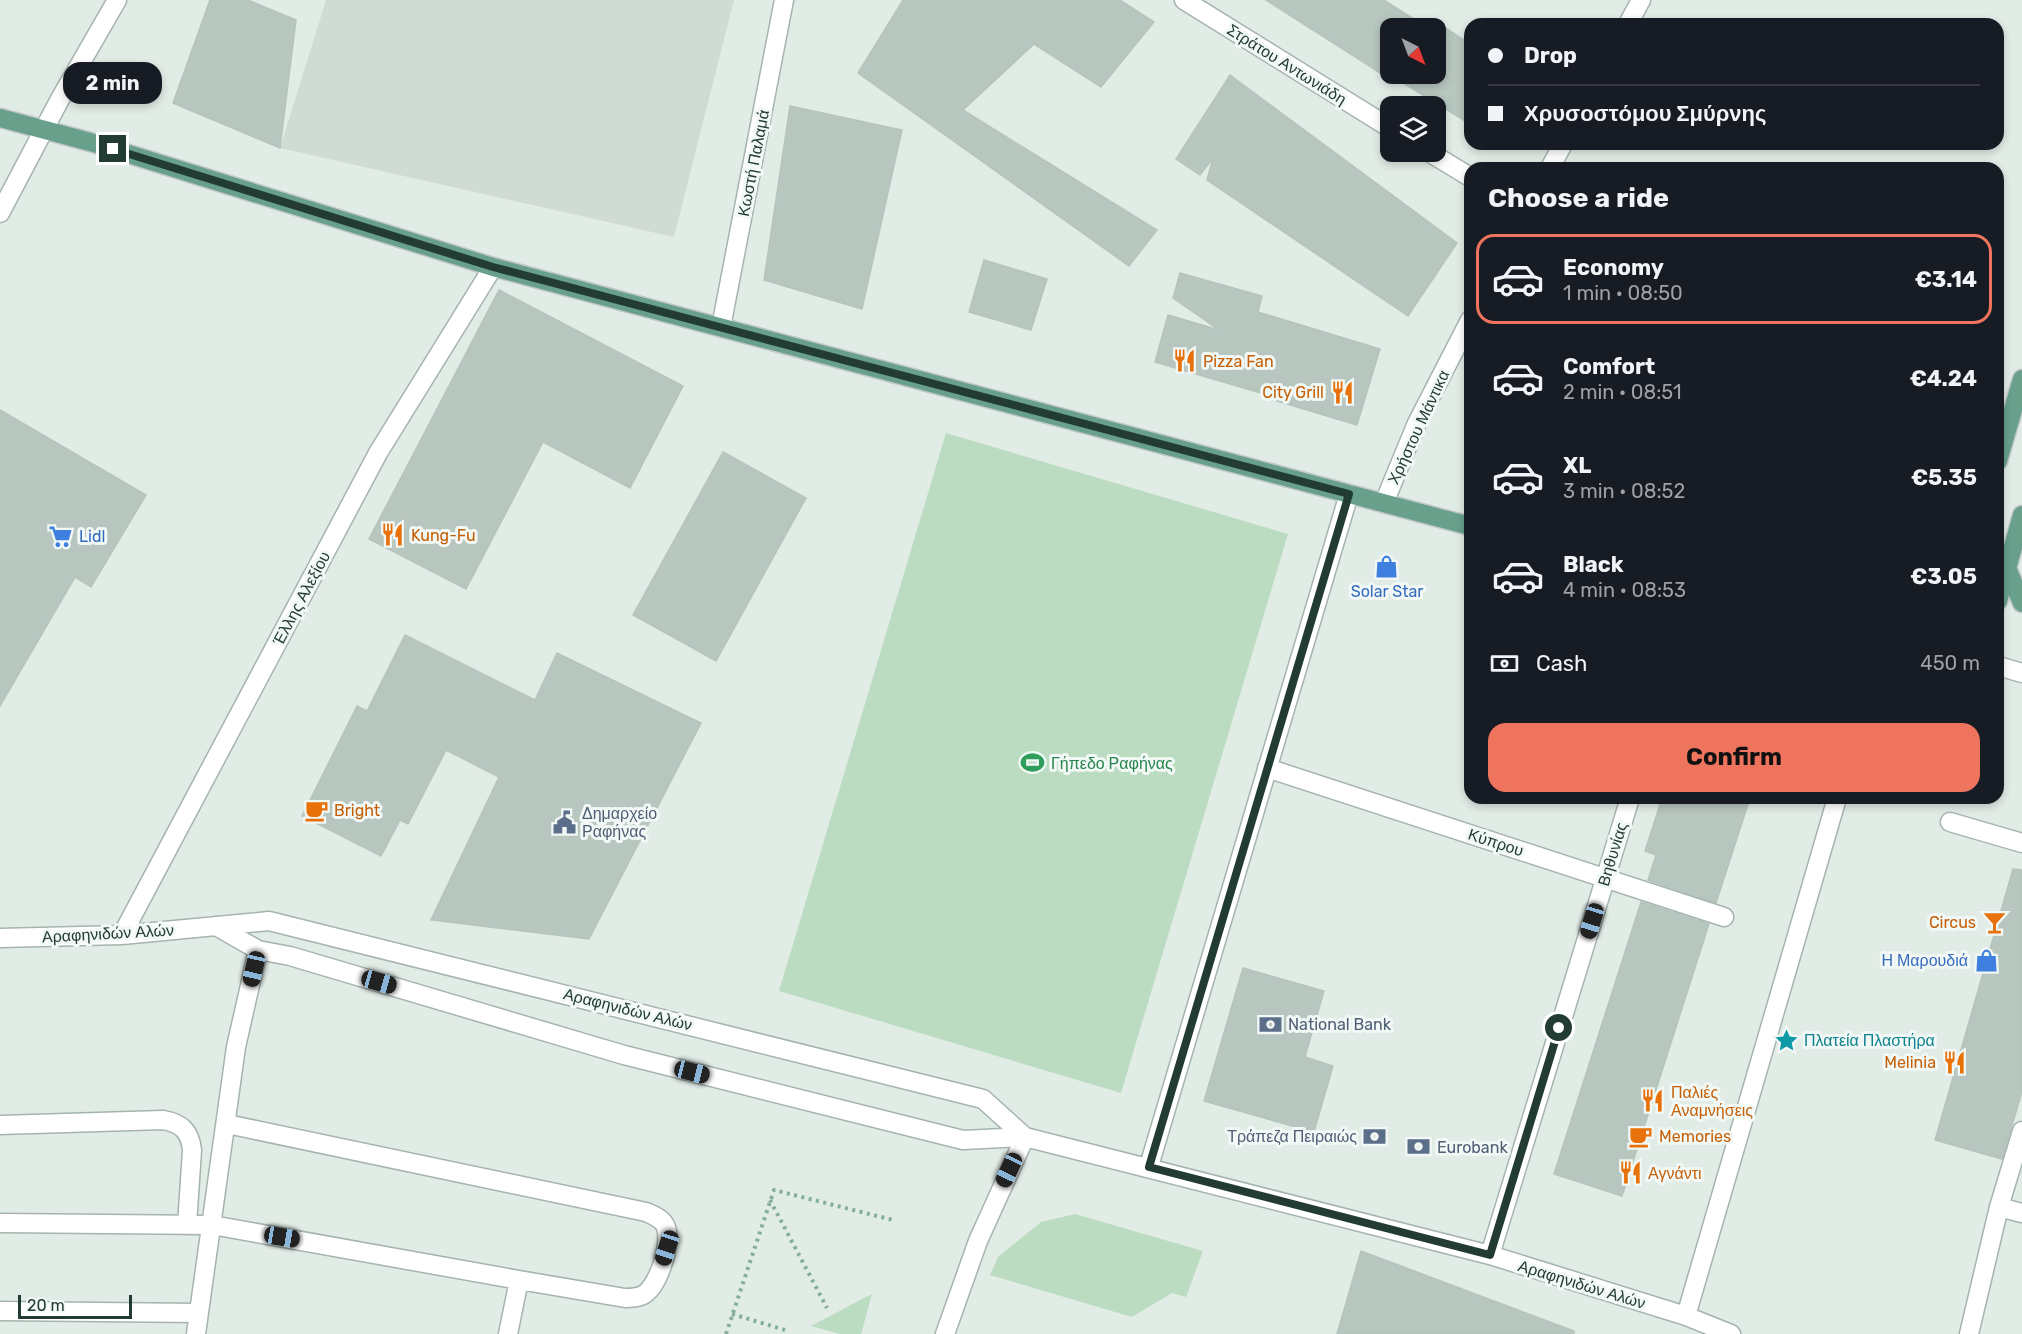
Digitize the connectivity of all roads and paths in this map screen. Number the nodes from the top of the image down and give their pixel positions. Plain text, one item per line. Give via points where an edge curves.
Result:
1 (117, 0) edge
2 (784, 0) edge
3 (1184, 0) edge
4 (1641, 0) edge
5 (1631, 18) edge
6 (0, 118) edge
7 (1380, 122) edge
8 (45, 129) junction
9 (1445, 162) edge
10 (1464, 173) edge
11 (0, 213) edge
12 (493, 267) junction
13 (721, 327) junction
14 (1464, 332) edge
15 (2022, 379) edge
16 (2004, 440) edge
17 (1349, 494) junction
18 (1384, 503) junction
19 (2022, 515) edge
20 (1464, 524) edge
21 (2007, 568) junction
22 (2004, 579) edge
23 (2022, 603) edge
24 (2004, 668) edge
25 (2022, 673) edge
26 (1267, 768) junction
27 (1628, 804) edge
28 (1835, 804) edge
29 (1950, 822) dead end
30 (2022, 843) edge
31 (1605, 878) junction
32 (1724, 918) dead end
33 (216, 926) junction
34 (122, 936) junction
35 (0, 938) edge
36 (258, 950) junction
37 (227, 1124) junction
38 (0, 1125) edge
39 (2022, 1131) edge
40 (1025, 1137) junction
41 (1149, 1167) junction
42 (770, 1200) junction
43 (1999, 1207) junction
44 (2022, 1213) edge
45 (893, 1220) dead end
46 (0, 1223) edge
47 (187, 1225) junction
48 (212, 1225) junction
49 (1490, 1255) junction
50 (519, 1280) junction
51 (827, 1308) dead end
52 (0, 1311) edge
53 (199, 1313) junction
54 (732, 1314) junction
55 (1686, 1316) junction
56 (785, 1330) dead end
57 (196, 1334) edge
58 (508, 1334) edge
59 (726, 1334) edge
60 (945, 1334) edge
61 (1731, 1334) edge
62 (1969, 1334) edge

1 - 8 street
2 - 13 street, Κωστή Παλαμά
3 - 7 street, Στράτου Αντωνιάδη
4 - 5 street
6 - 8 main road
8 - 11 street
8 - 12 main road
9 - 10 street
12 - 13 main road
12 - 34 street, Έλλης Αλεξίου via 378,453
13 - 17 main road
14 - 18 street, Χρήστου Μάντικα via 1417,423
15 - 16 main road
17 - 18 main road
17 - 26 street
18 - 20 main road
19 - 21 main road
21 - 22 main road
21 - 23 main road
24 - 25 street
26 - 31 street, Κύπρου
26 - 41 street
27 - 31 street, Βηθυνίας
28 - 55 street
29 - 30 street
31 - 32 street, Κύπρου
31 - 49 street, Βηθυνίας
33 - 34 street, Αραφηνιδών Αλών
33 - 36 street, Αραφηνιδών Αλών
33 - 40 street, Αραφηνιδών Αλών via 269,921 983,1100
34 - 35 street, Αραφηνιδών Αλών
36 - 37 street via 236,1047
36 - 40 street, Αραφηνιδών Αλών via 290,956 624,1055 963,1140
37 - 48 street
37 - 50 street via 646,1212 665,1225 667,1248 657,1279 635,1298
38 - 47 street via 174,1122 191,1138
39 - 43 street
40 - 41 street, Αραφηνιδών Αλών
40 - 60 street via 978,1241
41 - 49 street, Αραφηνιδών Αλών
42 - 45 path via 774,1190
42 - 51 path
42 - 54 path
43 - 44 street
43 - 62 street
46 - 47 street
47 - 48 street
48 - 50 street
48 - 53 street
49 - 55 street, Αραφηνιδών Αλών
50 - 58 street
52 - 53 street
53 - 57 street
54 - 56 path
54 - 59 path
55 - 61 street, Αραφηνιδών Αλών

